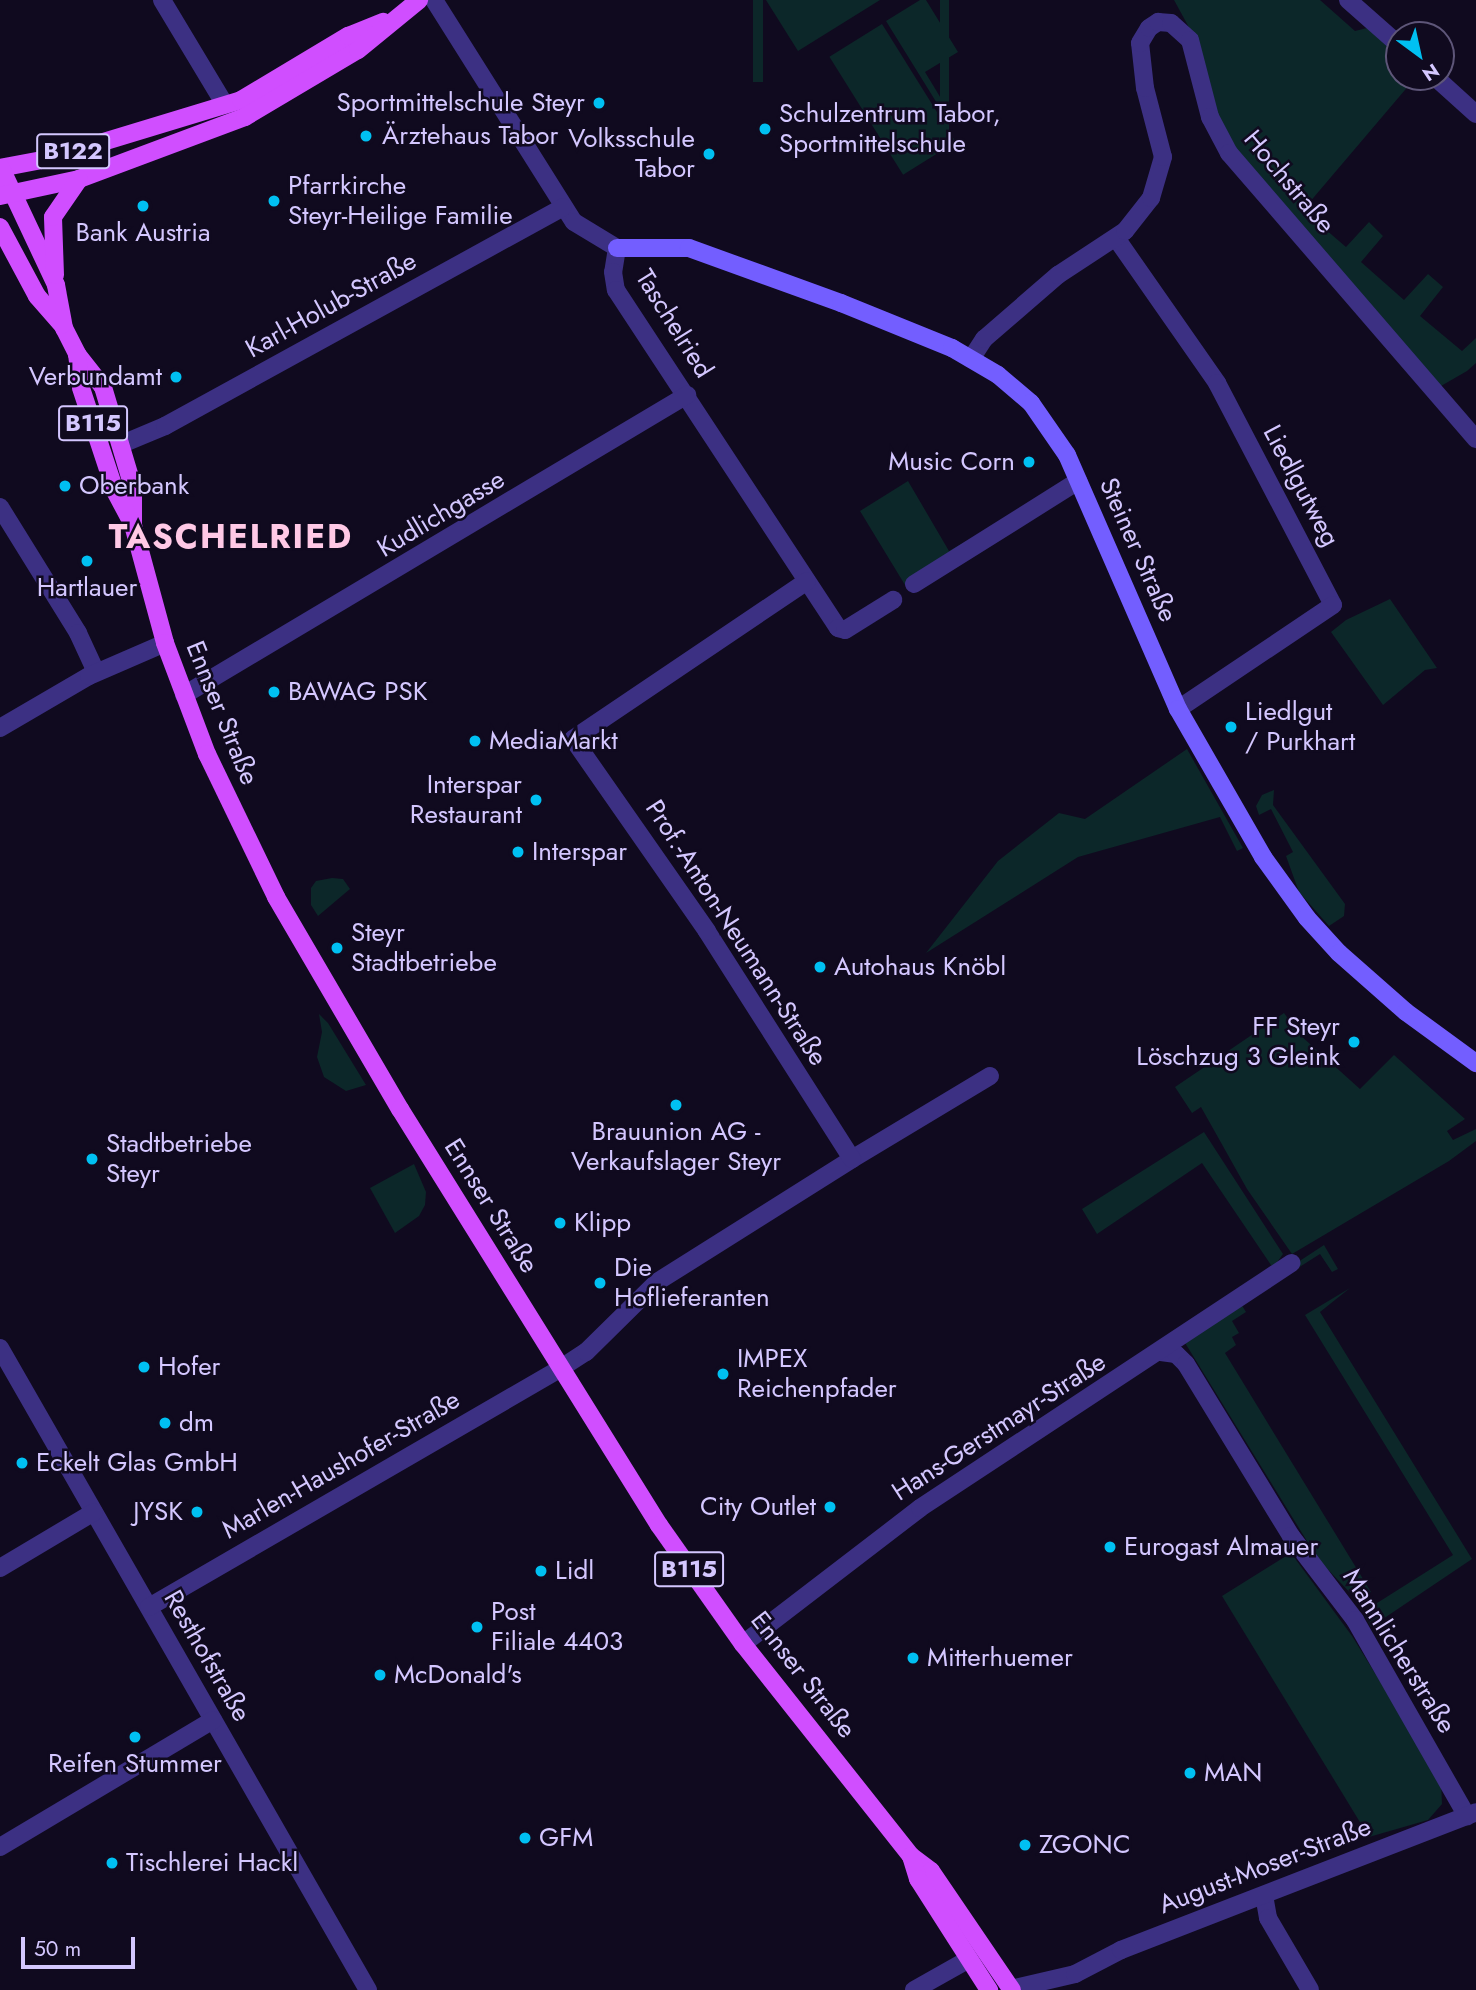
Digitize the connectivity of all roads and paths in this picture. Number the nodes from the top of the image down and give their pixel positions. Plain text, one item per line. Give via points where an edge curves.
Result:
1 (162, 0) edge
2 (419, 0) edge
3 (433, 0) edge
4 (1348, 0) edge
5 (393, 18) junction
6 (1385, 33) edge
7 (1451, 91) edge
8 (225, 105) junction
9 (1476, 114) edge
10 (0, 169) edge
11 (79, 179) junction
12 (7, 195) edge
13 (563, 207) junction
14 (0, 227) edge
15 (1116, 239) junction
16 (617, 248) junction
17 (56, 285) junction
18 (64, 328) junction
19 (77, 354) junction
20 (971, 359) junction
21 (687, 395) junction
22 (1476, 439) edge
23 (122, 444) junction
24 (1078, 481) junction
25 (0, 508) edge
26 (133, 525) junction
27 (807, 581) junction
28 (914, 584) dead end
29 (893, 600) dead end
30 (165, 643) junction
31 (96, 673) junction
32 (184, 695) junction
33 (1178, 709) junction
34 (0, 728) edge
35 (1476, 1063) edge
36 (990, 1076) dead end
37 (852, 1159) junction
38 (1291, 1263) dead end
39 (0, 1348) edge
40 (1161, 1352) junction
41 (561, 1368) junction
42 (94, 1513) junction
43 (0, 1568) edge
44 (149, 1608) junction
45 (744, 1644) junction
46 (214, 1720) junction
47 (1471, 1814) edge
48 (0, 1847) edge
49 (911, 1856) junction
50 (1264, 1895) junction
51 (969, 1959) junction
52 (1075, 1974) junction
53 (1011, 1989) edge
54 (368, 1990) edge
55 (914, 1990) edge
56 (989, 1990) edge
57 (1058, 1990) edge
58 (1310, 1990) edge

1 - 8 street
2 - 5 main road, B122
3 - 13 street, Taschelried
4 - 6 street
5 - 8 main road, B122 via 348,36 287,75
5 - 11 main road, B122 via 358,50 245,117
7 - 9 street
8 - 10 main road, B122
10 - 12 main road, Ennser Straße / B115
11 - 12 main road, B122
11 - 17 main road via 53,217
12 - 17 main road, Ennser Straße / B115
13 - 16 street, Taschelried via 588,235
13 - 23 street, Karl-Holub-Straße
14 - 18 main road, Ennser Straße / B115 via 37,296
15 - 20 street, Hochstraße via 1058,275 984,339
15 - 22 street, Hochstraße via 1144,209 1162,168 1140,43 1149,28 1171,23 1189,40 1210,117 1229,153
15 - 33 street, Liedlgutweg via 1217,383 1333,605
16 - 20 street, Steiner Straße via 689,248 880,318
16 - 21 street, Taschelried via 612,272 616,290
17 - 18 main road, Ennser Straße / B115
18 - 19 main road, Ennser Straße / B115
19 - 23 main road, Ennser Straße / B115 via 103,387
19 - 26 main road, Ennser Straße / B115 via 81,388 115,491
20 - 24 street, Steiner Straße via 1031,403 1055,434
21 - 27 street, Taschelried
21 - 32 street, Kudlichgasse
23 - 26 main road, Ennser Straße / B115 via 133,487
24 - 28 street
24 - 33 street, Steiner Straße
25 - 31 street via 78,633
26 - 30 main road, Ennser Straße / B115
27 - 29 street, Taschelried via 841,630
27 - 37 street, Prof.-Anton-Neumann-Straße via 573,739 708,932
30 - 31 street
30 - 32 main road, Ennser Straße / B115
31 - 34 street
32 - 41 main road, Ennser Straße / B115 via 237,822 276,897 348,1024
33 - 35 street, Steiner Straße via 1263,857 1307,918 1369,981
36 - 37 street
37 - 41 street via 657,1282 586,1352
38 - 40 street, Hans-Gerstmayr-Straße via 1183,1332
39 - 42 street, Resthofstraße
40 - 45 street, Hans-Gerstmayr-Straße via 920,1508
40 - 47 street, Mannlicherstraße via 1177,1354 1186,1364 1291,1536 1354,1620
41 - 44 street, Marlen-Haushofer-Straße
41 - 45 main road, Ennser Straße / B115 via 644,1503
42 - 43 street
42 - 44 street, Resthofstraße
44 - 46 street, Resthofstraße
45 - 49 main road, Ennser Straße / B115
46 - 48 street
46 - 54 street, Resthofstraße
47 - 50 street, August-Moser-Straße
49 - 51 main road, Ennser Straße / B115 via 918,1880
49 - 53 main road, Ennser Straße / B115 via 931,1871
50 - 52 street, August-Moser-Straße via 1121,1950
50 - 58 street via 1268,1917
51 - 55 street
51 - 56 main road, Ennser Straße / B115
52 - 53 street, August-Moser-Straße
52 - 57 street, August-Moser-Straße

